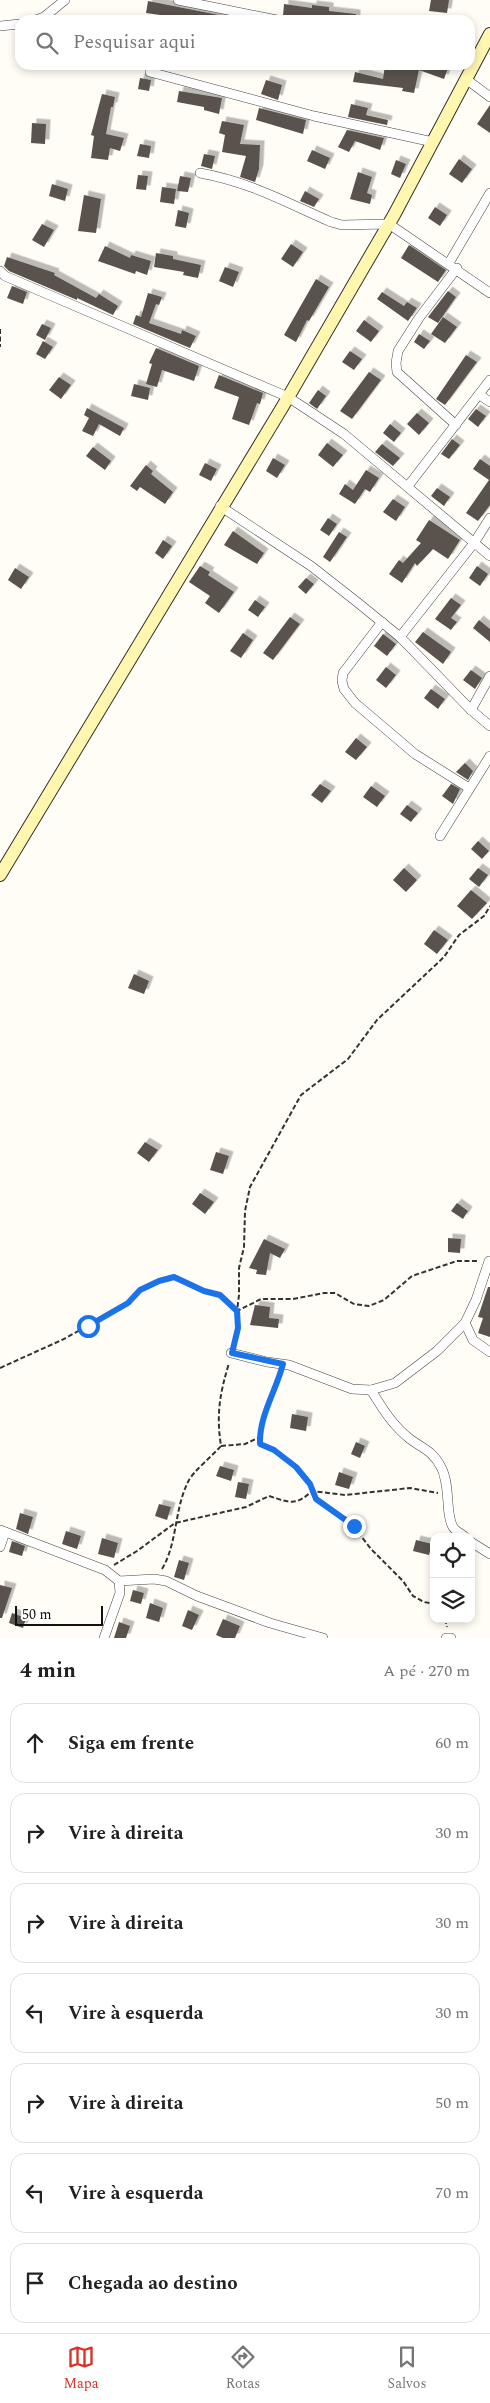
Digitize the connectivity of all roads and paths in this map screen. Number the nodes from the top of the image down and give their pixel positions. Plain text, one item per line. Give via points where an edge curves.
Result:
1 (65, 0) edge
2 (178, 0) edge
3 (46, 15) edge
4 (252, 15) edge
5 (15, 24) edge
6 (0, 26) edge
7 (490, 34) edge
8 (475, 53) edge
9 (469, 70) edge
10 (150, 72) dead end
11 (466, 79) junction
12 (490, 97) edge
13 (433, 142) junction
14 (200, 173) dead end
15 (490, 193) edge
16 (389, 224) junction
17 (449, 263) junction
18 (457, 268) junction
19 (0, 271) edge
20 (490, 293) edge
21 (0, 330) edge
22 (0, 347) edge
23 (490, 380) edge
24 (480, 395) junction
25 (288, 397) junction
26 (490, 402) edge
27 (456, 425) junction
28 (408, 486) junction
29 (220, 506) junction
30 (490, 518) edge
31 (474, 543) junction
32 (490, 556) edge
33 (382, 622) junction
34 (400, 637) junction
35 (490, 676) edge
36 (471, 710) junction
37 (490, 726) edge
38 (490, 756) edge
39 (469, 788) junction
40 (440, 836) dead end
41 (0, 875) edge
42 (490, 906) edge
43 (489, 1261) edge
44 (237, 1311) junction
45 (465, 1323) junction
46 (490, 1352) edge
47 (232, 1353) junction
48 (283, 1364) junction
49 (0, 1368) edge
50 (372, 1390) junction
51 (260, 1438) junction
52 (221, 1446) junction
53 (312, 1490) junction
54 (448, 1495) junction
55 (175, 1523) junction
56 (2, 1531) edge
57 (460, 1533) edge
58 (475, 1545) edge
59 (0, 1547) edge
60 (490, 1554) edge
61 (105, 1570) junction
62 (154, 1579) junction
63 (119, 1581) junction
64 (430, 1603) edge
65 (104, 1638) edge
66 (323, 1638) edge
67 (446, 1638) edge
68 (451, 1638) edge

1 - 3 street
2 - 4 street
5 - 6 street
7 - 8 main road
9 - 11 main road
10 - 13 street via 314,116
11 - 12 street
11 - 13 main road
13 - 16 main road
14 - 16 street via 256,187 342,225
15 - 17 street
16 - 17 street
16 - 25 main road
17 - 18 street
18 - 20 street
18 - 27 street via 419,318 398,351 396,363 397,372
19 - 25 street via 5,276
21 - 22 path
23 - 24 street
24 - 26 street
24 - 27 street
25 - 28 street via 344,434
25 - 29 main road
27 - 28 street
28 - 31 street
29 - 33 street via 311,566
29 - 41 main road
30 - 31 street
31 - 32 street
31 - 34 street
33 - 34 street
33 - 39 street via 343,673 344,689 415,754
34 - 36 street
35 - 36 street
36 - 37 street
38 - 39 street
39 - 40 street
42 - 44 path via 484,916 459,935 444,957 377,1020 348,1058 301,1095 250,1187
43 - 44 path via 457,1261 412,1276 384,1300 369,1306 354,1304 335,1293 324,1293 293,1299 260,1299
43 - 45 street
44 - 47 path via 238,1328
44 - 49 path via 220,1295 174,1277 140,1290 128,1303
45 - 46 street via 473,1340
45 - 50 street via 437,1351 395,1383
47 - 48 street
47 - 52 path via 217,1421
48 - 50 street via 352,1389
48 - 51 path
50 - 54 street via 398,1427 410,1440 427,1449 441,1467
51 - 52 path via 245,1444
51 - 53 path via 260,1444 296,1467
52 - 55 path via 190,1478 180,1500
53 - 54 path via 345,1495 410,1488
53 - 55 path via 302,1500 289,1503 270,1496 246,1507
53 - 64 path via 316,1499 354,1526 413,1596
54 - 57 street via 453,1527
55 - 61 path
55 - 62 path via 164,1568
56 - 59 street
56 - 61 street
58 - 60 street
61 - 63 street
62 - 63 street
62 - 66 street via 270,1623
63 - 65 street via 120,1593
67 - 68 street

